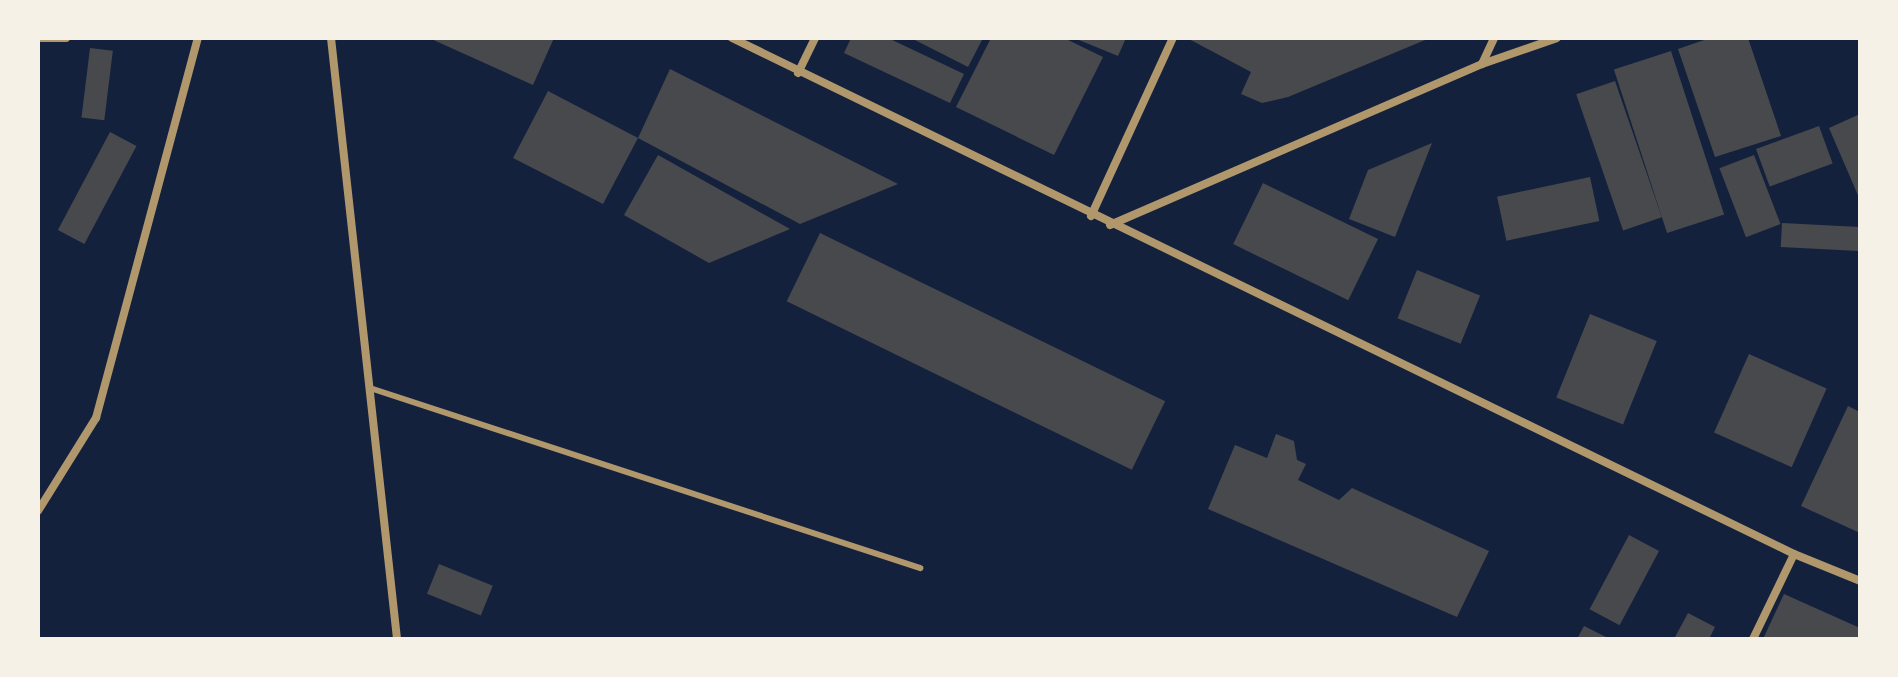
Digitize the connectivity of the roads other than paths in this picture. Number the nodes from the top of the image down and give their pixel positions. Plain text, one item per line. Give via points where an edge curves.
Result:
1 (38, 38) edge
2 (66, 38) edge
3 (198, 38) edge
4 (331, 38) edge
5 (732, 38) edge
6 (815, 38) edge
7 (1173, 38) edge
8 (1494, 38) edge
9 (1557, 38) edge
10 (1482, 64) junction
11 (798, 73) junction
12 (1091, 216) junction
13 (1110, 225) junction
14 (373, 389) junction
15 (38, 511) edge
16 (1794, 554) junction
17 (920, 568) dead end
18 (1860, 581) edge
19 (397, 639) edge
20 (1753, 639) edge

1 - 2 street
3 - 15 street via 96,418
4 - 14 street
5 - 11 street
6 - 11 street
7 - 12 street
8 - 10 street
9 - 10 street
10 - 13 street
11 - 12 street
12 - 13 street
13 - 16 street via 1464,389
14 - 17 lane
14 - 19 street
16 - 18 street
16 - 20 street

